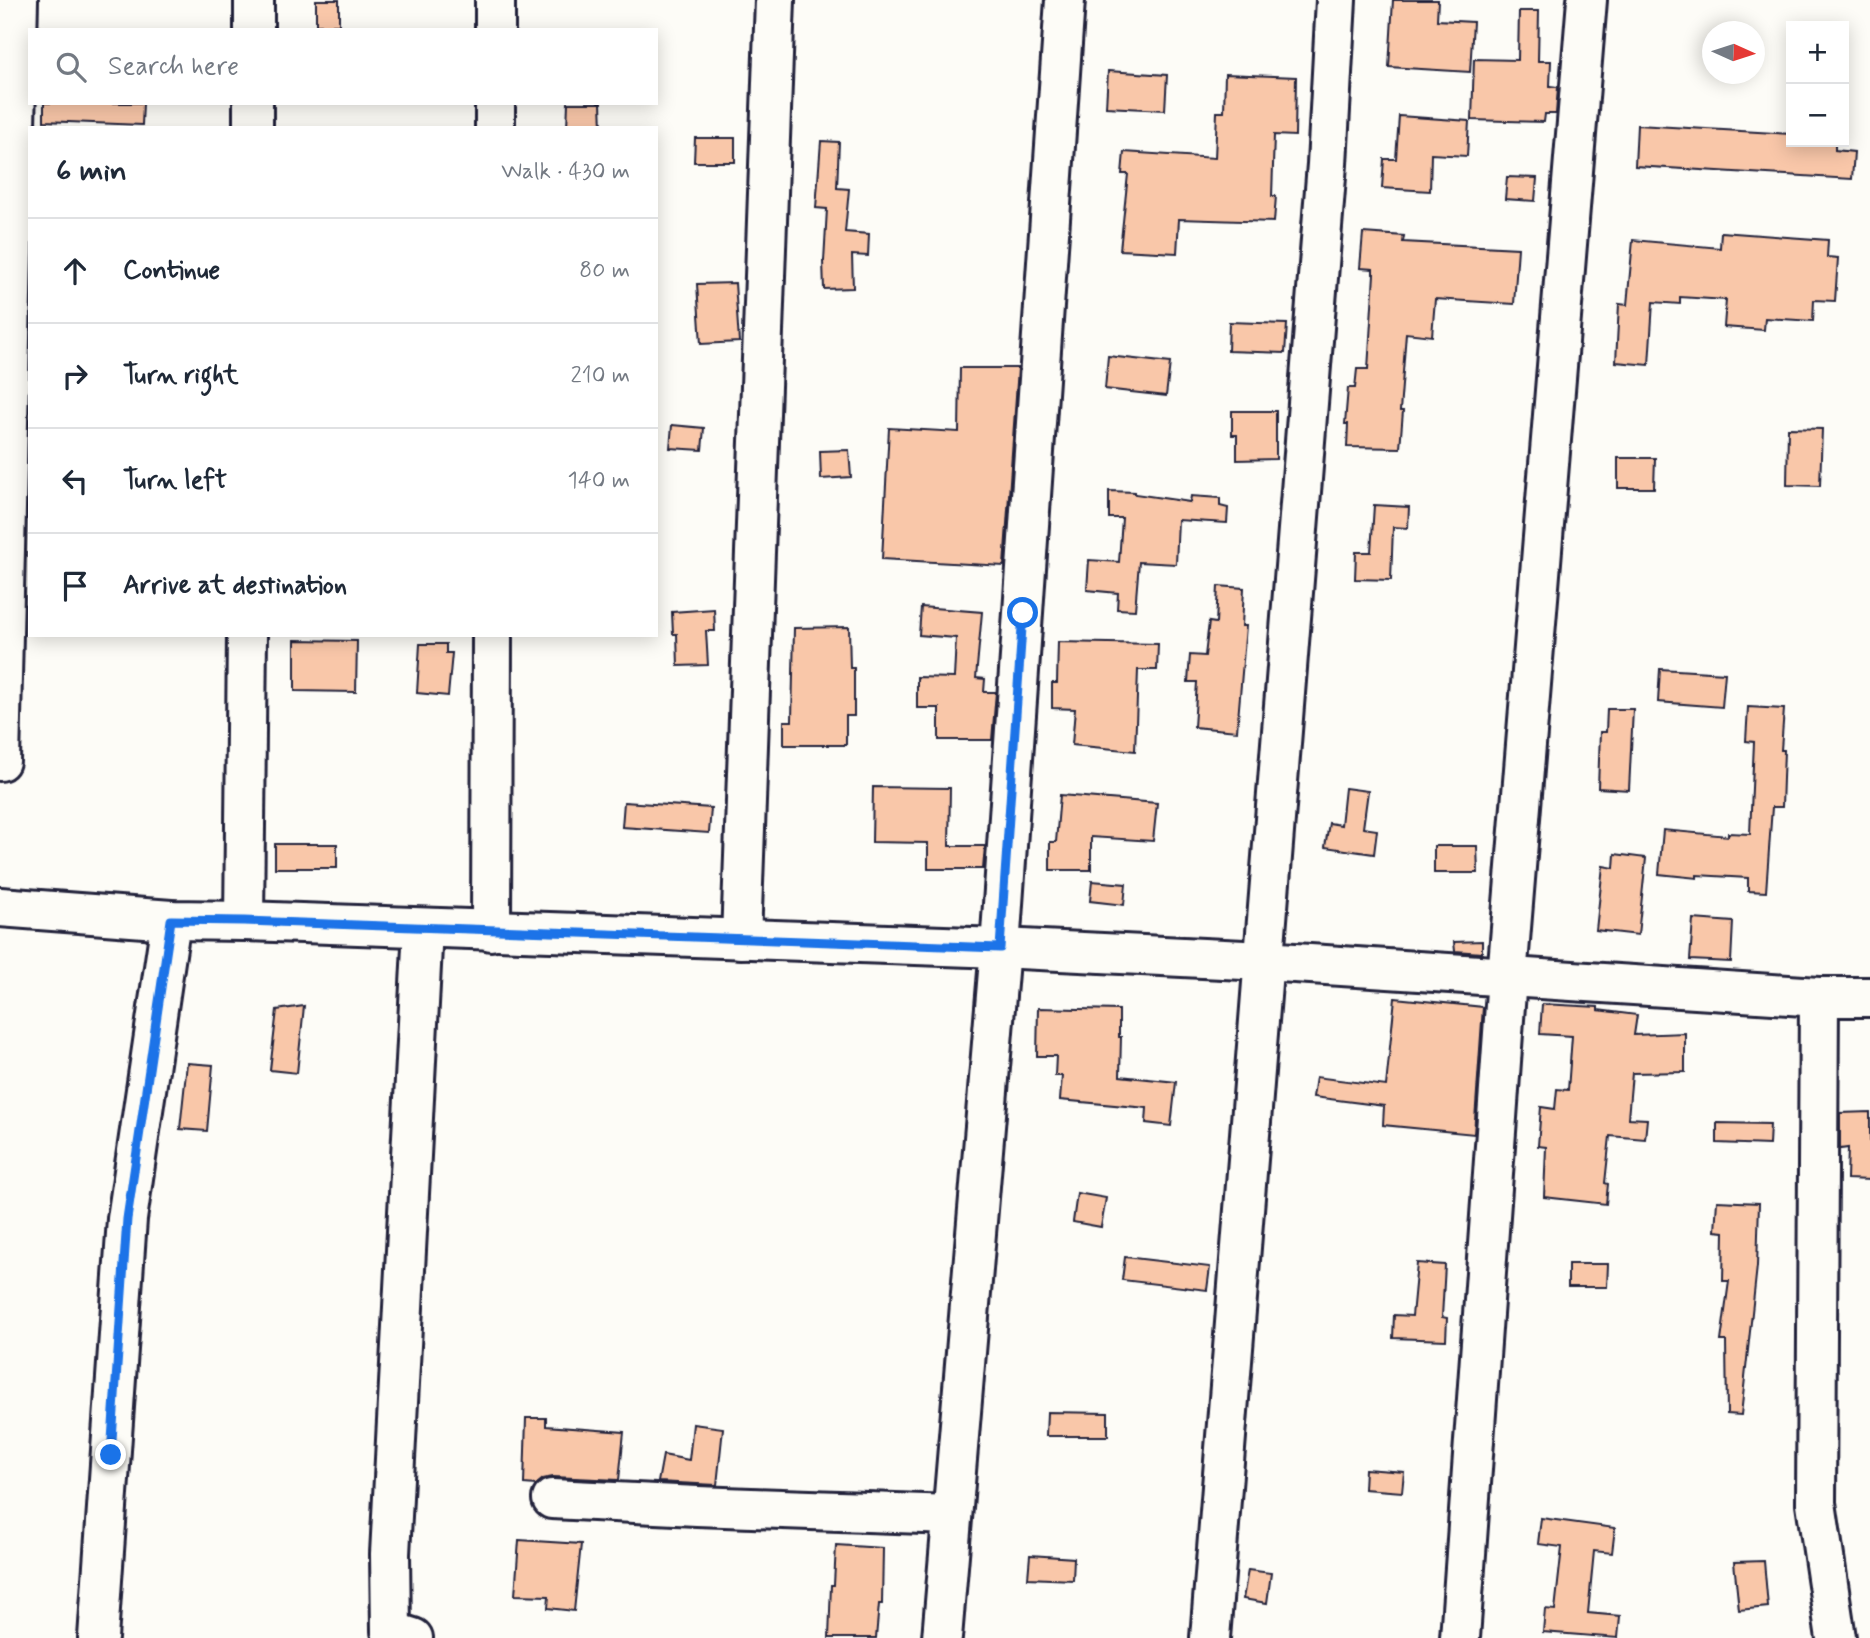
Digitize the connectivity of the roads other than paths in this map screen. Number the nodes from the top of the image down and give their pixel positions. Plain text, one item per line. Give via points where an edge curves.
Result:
1 (18, 0) edge
2 (254, 0) edge
3 (495, 0) edge
4 (775, 0) edge
5 (1065, 0) edge
6 (1336, 0) edge
7 (1587, 0) edge
8 (254, 28) edge
9 (495, 28) edge
10 (253, 105) edge
11 (495, 105) edge
12 (253, 126) edge
13 (495, 126) edge
14 (247, 637) edge
15 (492, 637) edge
16 (0, 761) edge
17 (0, 907) edge
18 (171, 920) junction
19 (244, 921) junction
20 (423, 928) junction
21 (491, 930) junction
22 (741, 939) junction
23 (1000, 948) junction
24 (1264, 961) junction
25 (1507, 977) junction
26 (1819, 997) junction
27 (1870, 997) edge
28 (552, 1499) dead end
29 (952, 1516) junction
30 (98, 1638) edge
31 (413, 1638) edge
32 (942, 1638) edge
33 (1210, 1638) edge
34 (1460, 1638) edge
35 (1836, 1638) edge

1 - 16 street
2 - 8 street
3 - 9 street
4 - 22 street
5 - 23 street
6 - 24 street
7 - 25 street
10 - 12 street
11 - 13 street
14 - 19 street
15 - 21 street
17 - 18 street
18 - 19 street
18 - 30 street via 127,1219
19 - 20 street
20 - 21 street
20 - 31 street via 390,1554 391,1631
21 - 22 street
22 - 23 street
23 - 24 street
23 - 29 street
24 - 25 street
24 - 33 street
25 - 26 street
25 - 34 street
26 - 27 street
26 - 35 street via 1816,1503
28 - 29 street
29 - 32 street

